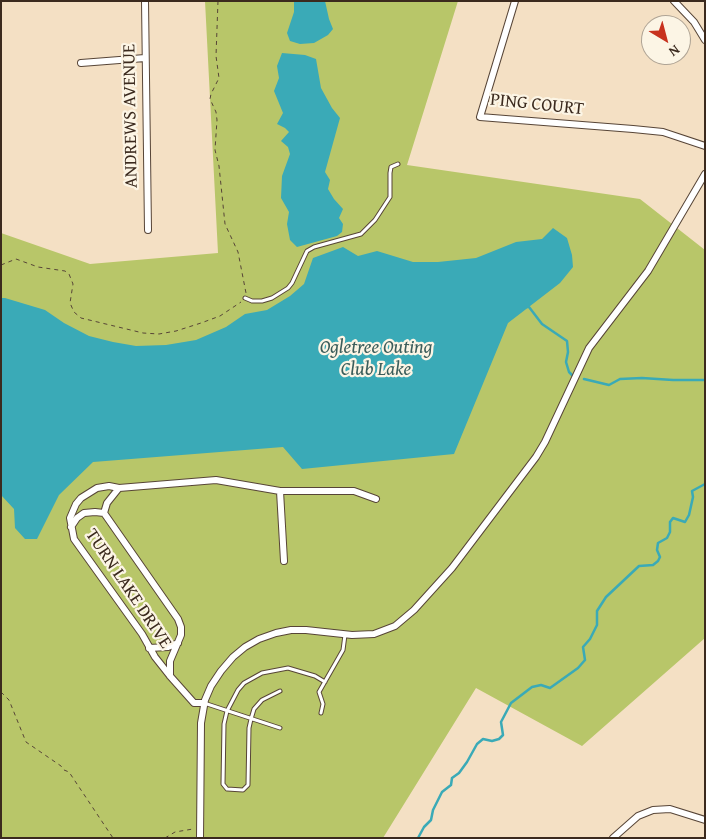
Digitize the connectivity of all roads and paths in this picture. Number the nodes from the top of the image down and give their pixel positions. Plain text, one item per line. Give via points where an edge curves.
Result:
1 (145, 1) edge
2 (218, 1) edge
3 (515, 1) edge
4 (674, 1) edge
5 (705, 40) edge
6 (145, 58) junction
7 (81, 63) dead end
8 (705, 146) edge
9 (398, 164) dead end
10 (705, 174) edge
11 (148, 230) dead end
12 (1, 265) edge
13 (245, 298) junction
14 (118, 488) junction
15 (280, 491) junction
16 (376, 499) dead end
17 (104, 513) junction
18 (71, 527) junction
19 (284, 561) dead end
20 (345, 635) junction
21 (178, 643) junction
22 (149, 648) junction
23 (170, 676) junction
24 (325, 682) junction
25 (280, 691) dead end
26 (1, 692) edge
27 (204, 703) junction
28 (227, 711) junction
29 (321, 713) dead end
30 (251, 719) junction
31 (280, 728) dead end
32 (705, 820) edge
33 (200, 829) junction
34 (113, 838) edge
35 (166, 838) edge
36 (200, 838) edge
37 (613, 838) edge

1 - 6 street, ANDREWS AVENUE
2 - 13 path via 216,56 219,78 210,99 216,112 215,150 226,224 238,252
3 - 8 street, PING COURT via 480,117 634,128 662,132
4 - 5 street via 694,22
6 - 7 street
6 - 11 street, ANDREWS AVENUE
9 - 13 lane via 391,167 390,197 361,234 307,251 288,288 277,295 262,301
10 - 20 street via 648,271 589,348 536,457 452,568 414,610 394,626 374,634
12 - 13 path via 16,259 38,267 65,271 73,284 70,303 81,318 143,334 167,332 201,323 235,307
14 - 15 street, TURN LAKE DRIVE via 216,480
14 - 17 street, TURN LAKE DRIVE
14 - 18 street, TURN LAKE DRIVE via 97,488 81,498 70,518
15 - 16 street, TURN LAKE DRIVE via 354,490
15 - 19 street
17 - 18 street via 84,513
17 - 21 street, TURN LAKE DRIVE via 178,619 181,635
18 - 22 street, TURN LAKE DRIVE via 74,539
20 - 24 lane via 343,650
20 - 27 street via 291,630 259,639 233,657 211,686
21 - 22 street
21 - 23 street, TURN LAKE DRIVE via 170,661
22 - 23 street, TURN LAKE DRIVE
23 - 27 street, TURN LAKE DRIVE via 194,703
24 - 28 lane via 288,668 262,673 244,683
24 - 29 lane via 319,692 323,704
25 - 30 lane via 262,700
26 - 34 path via 9,700 26,742 69,772
27 - 28 lane
27 - 33 street
28 - 30 lane
28 - 30 lane via 223,784 227,789 243,790 248,785
30 - 31 lane
32 - 37 street via 670,808 653,810 638,816
33 - 35 path via 175,832
33 - 36 street

